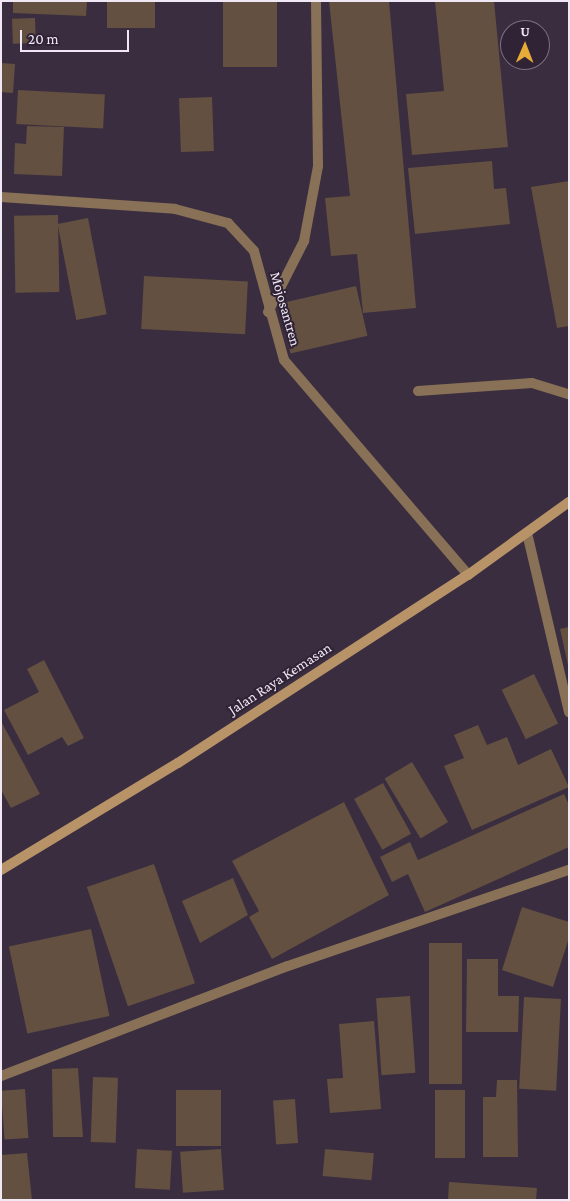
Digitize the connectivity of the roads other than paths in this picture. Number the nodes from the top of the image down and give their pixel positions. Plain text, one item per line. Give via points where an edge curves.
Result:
1 (316, 1) edge
2 (1, 197) edge
3 (268, 312) junction
4 (418, 391) dead end
5 (569, 394) edge
6 (569, 502) edge
7 (527, 533) junction
8 (468, 575) junction
9 (569, 712) edge
10 (1, 870) edge
11 (569, 870) edge
12 (1, 1076) edge

1 - 3 street via 318,166 304,241
2 - 3 street, Mojosantren via 175,210 228,223 254,251
3 - 8 street, Mojosantren via 284,360
4 - 5 street via 532,383
6 - 7 main road, Jalan Raya Kemasan
7 - 8 main road, Jalan Raya Kemasan
7 - 9 street
8 - 10 main road, Jalan Raya Kemasan via 178,763
11 - 12 street via 288,966

